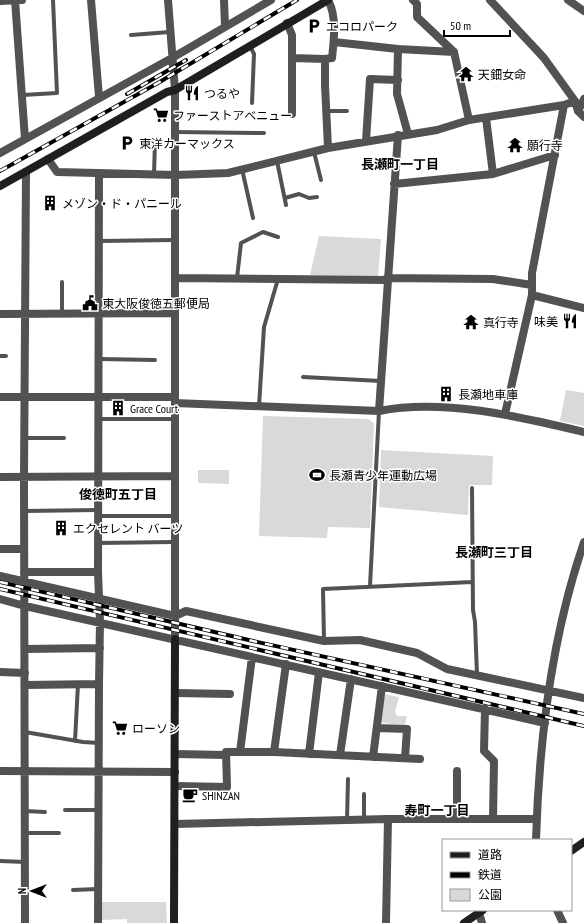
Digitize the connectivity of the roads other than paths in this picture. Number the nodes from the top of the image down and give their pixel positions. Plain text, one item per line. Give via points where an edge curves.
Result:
1 (17, 0) edge
2 (53, 0) edge
3 (91, 0) edge
4 (168, 0) edge
5 (224, 0) edge
6 (271, 0) edge
7 (328, 0) edge
8 (413, 0) edge
9 (490, 0) edge
10 (568, 0) edge
11 (0, 1) edge
12 (584, 11) edge
13 (287, 23) junction
14 (225, 26) junction
15 (170, 32) junction
16 (130, 35) dead end
17 (334, 42) junction
18 (250, 46) junction
19 (398, 50) junction
20 (454, 52) junction
21 (172, 58) junction
22 (292, 58) junction
23 (325, 59) junction
24 (398, 80) junction
25 (175, 90) junction
26 (23, 95) junction
27 (100, 97) junction
28 (584, 99) edge
29 (575, 101) junction
30 (252, 103) dead end
31 (564, 105) junction
32 (326, 110) junction
33 (347, 111) dead end
34 (292, 114) dead end
35 (581, 114) edge
36 (486, 118) junction
37 (469, 120) junction
38 (175, 132) junction
39 (264, 133) dead end
40 (408, 134) junction
41 (398, 136) junction
42 (25, 139) junction
43 (366, 141) junction
44 (155, 142) dead end
45 (328, 148) junction
46 (314, 151) junction
47 (0, 153) edge
48 (555, 155) junction
49 (48, 159) junction
50 (276, 160) junction
51 (242, 169) junction
52 (26, 172) junction
53 (99, 173) junction
54 (154, 174) junction
55 (493, 174) junction
56 (176, 175) junction
57 (321, 180) dead end
58 (394, 184) junction
59 (0, 186) edge
60 (317, 196) dead end
61 (285, 198) junction
62 (286, 205) dead end
63 (253, 218) dead end
64 (278, 237) dead end
65 (176, 240) junction
66 (100, 241) junction
67 (176, 278) junction
68 (237, 279) junction
69 (278, 279) junction
70 (387, 279) junction
71 (62, 282) dead end
72 (532, 285) junction
73 (532, 295) junction
74 (584, 308) edge
75 (175, 313) junction
76 (0, 314) edge
77 (25, 315) junction
78 (62, 315) junction
79 (100, 315) junction
80 (0, 356) edge
81 (6, 356) dead end
82 (100, 359) junction
83 (155, 360) dead end
84 (303, 377) dead end
85 (381, 381) junction
86 (0, 397) edge
87 (100, 397) junction
88 (24, 398) junction
89 (175, 400) junction
90 (260, 406) junction
91 (379, 411) junction
92 (505, 414) junction
93 (99, 419) junction
94 (175, 420) junction
95 (584, 432) edge
96 (24, 438) junction
97 (64, 438) dead end
98 (99, 476) junction
99 (174, 476) junction
100 (0, 477) edge
101 (24, 478) junction
102 (472, 488) dead end
103 (24, 511) junction
104 (98, 513) junction
105 (174, 516) junction
106 (174, 542) junction
107 (584, 542) edge
108 (98, 543) junction
109 (0, 549) edge
110 (24, 549) junction
111 (24, 572) junction
112 (98, 572) junction
113 (0, 576) edge
114 (24, 581) junction
115 (472, 582) junction
116 (370, 586) junction
117 (99, 598) junction
118 (0, 600) edge
119 (25, 606) junction
120 (174, 616) junction
121 (100, 622) junction
122 (175, 639) junction
123 (324, 641) junction
124 (100, 648) junction
125 (25, 649) junction
126 (252, 657) junction
127 (286, 664) junction
128 (0, 672) edge
129 (319, 672) junction
130 (25, 673) junction
131 (477, 675) junction
132 (351, 679) junction
133 (78, 684) junction
134 (99, 684) junction
135 (25, 685) junction
136 (382, 686) junction
137 (547, 691) junction
138 (175, 693) junction
139 (230, 694) dead end
140 (584, 698) edge
141 (484, 709) junction
142 (545, 723) junction
143 (377, 728) junction
144 (25, 732) junction
145 (75, 741) junction
146 (99, 743) junction
147 (240, 752) junction
148 (274, 752) junction
149 (175, 754) junction
150 (309, 754) junction
151 (226, 755) junction
152 (340, 755) junction
153 (373, 757) junction
154 (405, 758) junction
155 (420, 759) dead end
156 (0, 771) edge
157 (25, 771) junction
158 (456, 771) dead end
159 (99, 772) junction
160 (175, 772) junction
161 (348, 779) dead end
162 (175, 786) junction
163 (364, 794) dead end
164 (65, 810) dead end
165 (99, 810) junction
166 (25, 811) junction
167 (45, 812) dead end
168 (388, 819) junction
169 (457, 819) junction
170 (493, 819) junction
171 (536, 819) junction
172 (347, 820) junction
173 (364, 820) junction
174 (175, 824) junction
175 (25, 833) junction
176 (59, 833) dead end
177 (536, 839) edge
178 (584, 842) edge
179 (572, 850) edge
180 (0, 862) edge
181 (25, 862) junction
182 (98, 889) junction
183 (73, 890) dead end
184 (557, 911) edge
185 (481, 912) edge
186 (25, 923) edge
187 (98, 923) edge
188 (174, 923) edge
189 (386, 923) edge
190 (464, 923) edge
191 (482, 923) edge
192 (563, 923) edge

1 - 11 street
1 - 26 street
2 - 26 lane via 57,92
3 - 27 street
4 - 15 street
5 - 14 street
6 - 14 street
7 - 13 street
7 - 17 street via 333,9
8 - 20 street via 417,4 417,17
9 - 29 street via 544,58
10 - 12 street
13 - 18 street
13 - 22 street via 292,35
14 - 21 street
15 - 16 lane
15 - 21 street
17 - 19 street
17 - 23 street via 332,58
18 - 25 street
18 - 30 lane via 254,54
19 - 20 street
19 - 24 street
20 - 37 street
21 - 25 street
21 - 27 street
22 - 23 street
22 - 34 street
23 - 32 street
24 - 40 street via 397,94
24 - 43 street via 370,78
25 - 38 street
25 - 49 street via 167,92
26 - 42 street
27 - 42 street
28 - 35 street
29 - 31 street
29 - 35 street
31 - 36 street
31 - 48 street
32 - 33 lane
32 - 45 street
36 - 37 street
36 - 55 street
37 - 40 street via 436,130
38 - 39 lane
38 - 56 street
40 - 41 street
41 - 43 street
41 - 58 street
42 - 47 street
43 - 45 street
44 - 54 lane
45 - 46 street
46 - 50 street
46 - 57 lane
48 - 55 street
48 - 72 street
49 - 52 street
49 - 53 street via 57,172
50 - 51 street
50 - 61 lane
51 - 56 street via 228,173
51 - 63 lane
52 - 59 street
52 - 77 street
53 - 54 street
53 - 66 street
54 - 56 street
55 - 58 street
56 - 65 street
58 - 70 street
60 - 61 lane via 309,198 299,194
61 - 62 lane
64 - 68 lane via 263,232 241,243
65 - 66 lane
65 - 67 street
66 - 79 street
67 - 68 street
67 - 75 street
68 - 69 street
69 - 70 street
69 - 90 lane via 264,327
70 - 72 street via 494,279
70 - 85 street
71 - 78 lane
72 - 73 street
73 - 74 street
73 - 92 street
75 - 79 street
75 - 89 street
76 - 77 street
77 - 78 street
77 - 88 street
78 - 79 street
79 - 82 street
80 - 81 lane
82 - 83 lane
82 - 87 street
84 - 85 lane
85 - 91 street
86 - 88 street
87 - 88 street
87 - 89 street
87 - 93 street
88 - 96 street
89 - 90 street
89 - 94 street
90 - 91 street
91 - 92 street via 392,408 433,408
91 - 116 lane
92 - 95 street
93 - 94 lane
93 - 98 street
94 - 99 street
96 - 97 lane
96 - 101 street
98 - 99 street
98 - 101 street
98 - 104 street
99 - 105 street
100 - 101 street
101 - 103 street
102 - 115 lane
103 - 104 lane
103 - 110 street
104 - 105 lane
104 - 108 street
105 - 106 street
106 - 108 lane
106 - 120 street
107 - 137 street via 572,576
108 - 112 street
109 - 110 street
110 - 111 street
111 - 112 street
111 - 114 street
112 - 117 street
113 - 114 street
114 - 117 street
114 - 119 street
115 - 116 lane
115 - 131 lane
116 - 123 lane via 323,589
117 - 120 street
117 - 121 street
118 - 119 street
119 - 121 street
119 - 125 street
120 - 122 street
120 - 123 street via 186,611
121 - 122 street
121 - 124 street
122 - 126 street
122 - 138 street
123 - 131 street via 360,640 410,651 447,669
124 - 125 street
124 - 134 street
125 - 130 street
126 - 127 street
126 - 147 street
127 - 129 street
127 - 148 street
128 - 130 street
129 - 132 street
129 - 150 street
130 - 135 street
131 - 137 street
132 - 136 street
132 - 152 street
133 - 134 street
133 - 135 street
133 - 145 lane
134 - 146 street
135 - 144 street
136 - 141 street
136 - 143 street
137 - 140 street
137 - 142 street
138 - 139 street
138 - 149 street
141 - 142 street
141 - 170 street via 484,751 494,761
142 - 171 street
143 - 153 street
143 - 154 street via 407,729
144 - 145 lane
144 - 157 street
145 - 146 lane
146 - 159 street
147 - 148 street
147 - 151 street via 226,752
148 - 150 street
149 - 151 street
149 - 160 street
150 - 152 street
151 - 162 street via 227,787
152 - 153 street
153 - 154 street
154 - 155 street
156 - 157 street
157 - 159 street
157 - 166 street
158 - 169 street
159 - 160 street
159 - 165 street
160 - 162 street
161 - 172 lane
162 - 174 street
163 - 173 lane
164 - 165 lane
165 - 182 street
166 - 167 lane
166 - 175 street
168 - 169 street
168 - 173 street
168 - 189 street
169 - 170 street
170 - 171 street
171 - 177 street
172 - 173 street
172 - 174 street
174 - 188 street
175 - 176 lane
175 - 181 street
178 - 179 street
180 - 181 lane
181 - 186 street
182 - 183 lane
182 - 187 street
184 - 192 street
185 - 190 street
185 - 191 street

